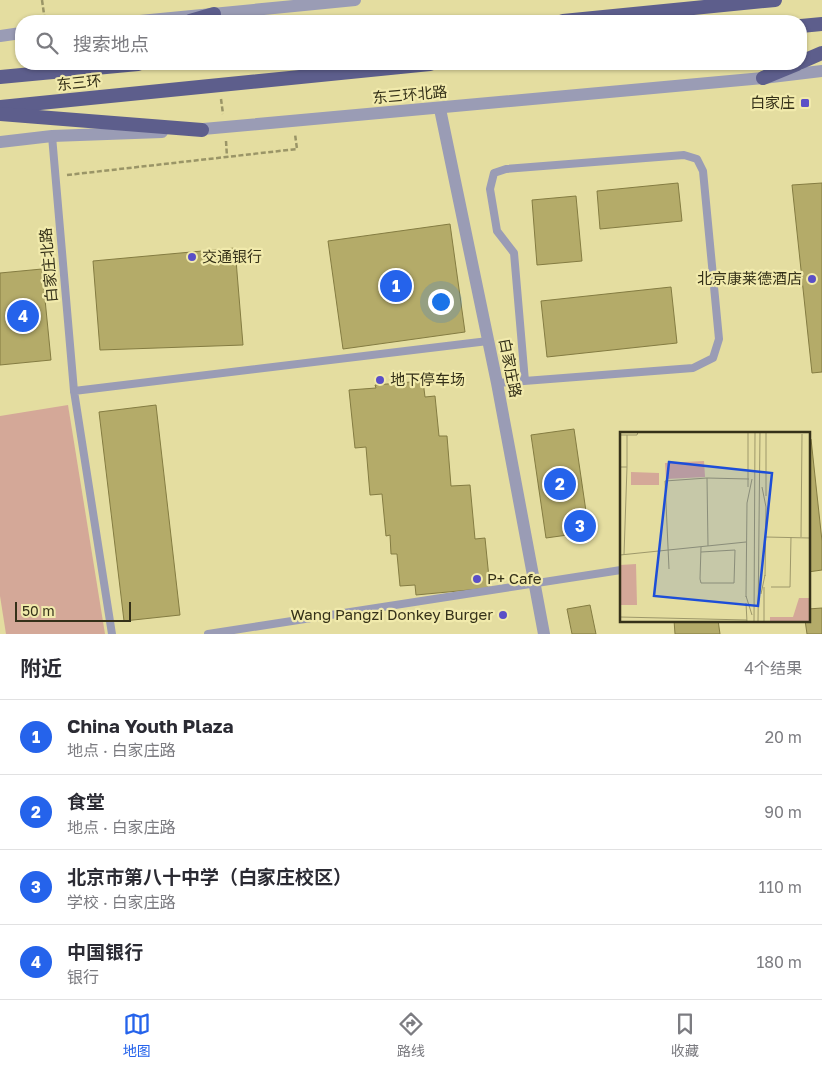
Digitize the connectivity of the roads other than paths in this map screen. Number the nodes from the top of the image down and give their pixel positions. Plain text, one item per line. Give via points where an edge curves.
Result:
1 (355, 0) edge
2 (775, 0) edge
3 (214, 14) junction
4 (203, 15) edge
5 (211, 15) edge
6 (624, 15) edge
7 (822, 24) edge
8 (807, 25) edge
9 (15, 34) edge
10 (0, 36) edge
11 (822, 53) edge
12 (807, 59) edge
13 (38, 70) edge
14 (79, 70) edge
15 (370, 70) edge
16 (782, 70) edge
17 (822, 71) edge
18 (20, 76) junction
19 (0, 77) edge
20 (763, 78) junction
21 (0, 107) edge
22 (440, 109) junction
23 (0, 114) edge
24 (202, 130) junction
25 (52, 136) junction
26 (0, 142) edge
27 (488, 341) junction
28 (525, 381) junction
29 (497, 383) junction
30 (74, 390) junction
31 (620, 570) edge
32 (534, 584) junction
33 (112, 634) edge
34 (208, 634) edge
35 (544, 634) edge

1 - 3 street
2 - 6 highway
3 - 4 street
3 - 5 highway
7 - 8 highway
9 - 10 street
11 - 12 highway
13 - 18 highway
14 - 18 highway, 东三环
15 - 21 highway, 东三环
16 - 20 highway
17 - 20 street, 东三环北路
18 - 19 highway, 东三环
20 - 22 street, 东三环北路
22 - 24 street, 东三环北路
22 - 27 street, 白家庄路
23 - 24 highway
24 - 25 street, 东三环北路
25 - 26 street, 东三环北路
25 - 30 lane, 白家庄北路
27 - 29 street, 白家庄路
27 - 30 lane
28 - 28 lane via 693,368 713,358 719,339 703,171 697,159 684,156 506,169 494,174 490,189 497,231 514,253
28 - 29 lane
29 - 32 street, 白家庄路
30 - 33 lane, 白家庄北路
31 - 32 lane
32 - 34 lane
32 - 35 street, 白家庄路

